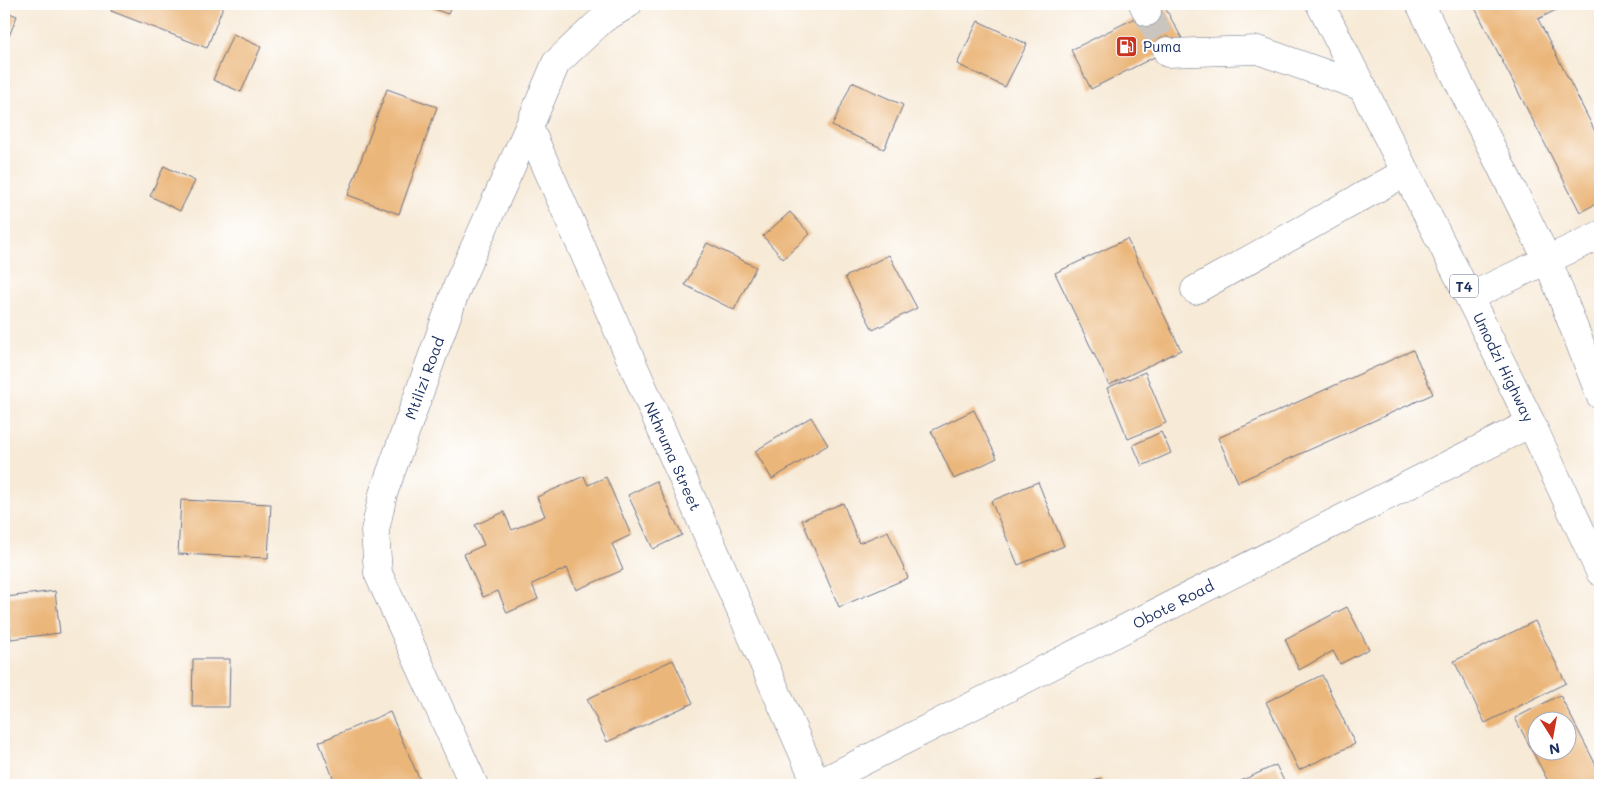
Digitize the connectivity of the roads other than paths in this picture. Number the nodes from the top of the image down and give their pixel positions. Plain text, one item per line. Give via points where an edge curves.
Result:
1 (628, 4) edge
2 (1320, 4) edge
3 (1420, 4) edge
4 (1167, 50) dead end
5 (1363, 88) junction
6 (529, 127) junction
7 (1406, 172) junction
8 (1600, 235) edge
9 (1548, 261) junction
10 (1195, 290) dead end
11 (1470, 297) junction
12 (1600, 395) edge
13 (1531, 423) junction
14 (1600, 572) edge
15 (474, 785) edge
16 (816, 785) edge

1 - 6 main road, Mtilizi Road via 603,18 556,63
2 - 5 main road, Umodzi Highway / T4
3 - 9 main road
4 - 5 main road via 1168,53 1258,50
5 - 7 main road, Umodzi Highway / T4
6 - 15 main road, Mtilizi Road via 459,282 383,494 375,531 378,573
6 - 16 main road, Nkhruma Street
7 - 10 main road
7 - 11 main road, Umodzi Highway / T4
8 - 9 main road
9 - 11 main road
9 - 12 main road
11 - 13 main road, Umodzi Highway / T4
13 - 14 main road, Umodzi Highway / T4
13 - 16 main road, Obote Road

